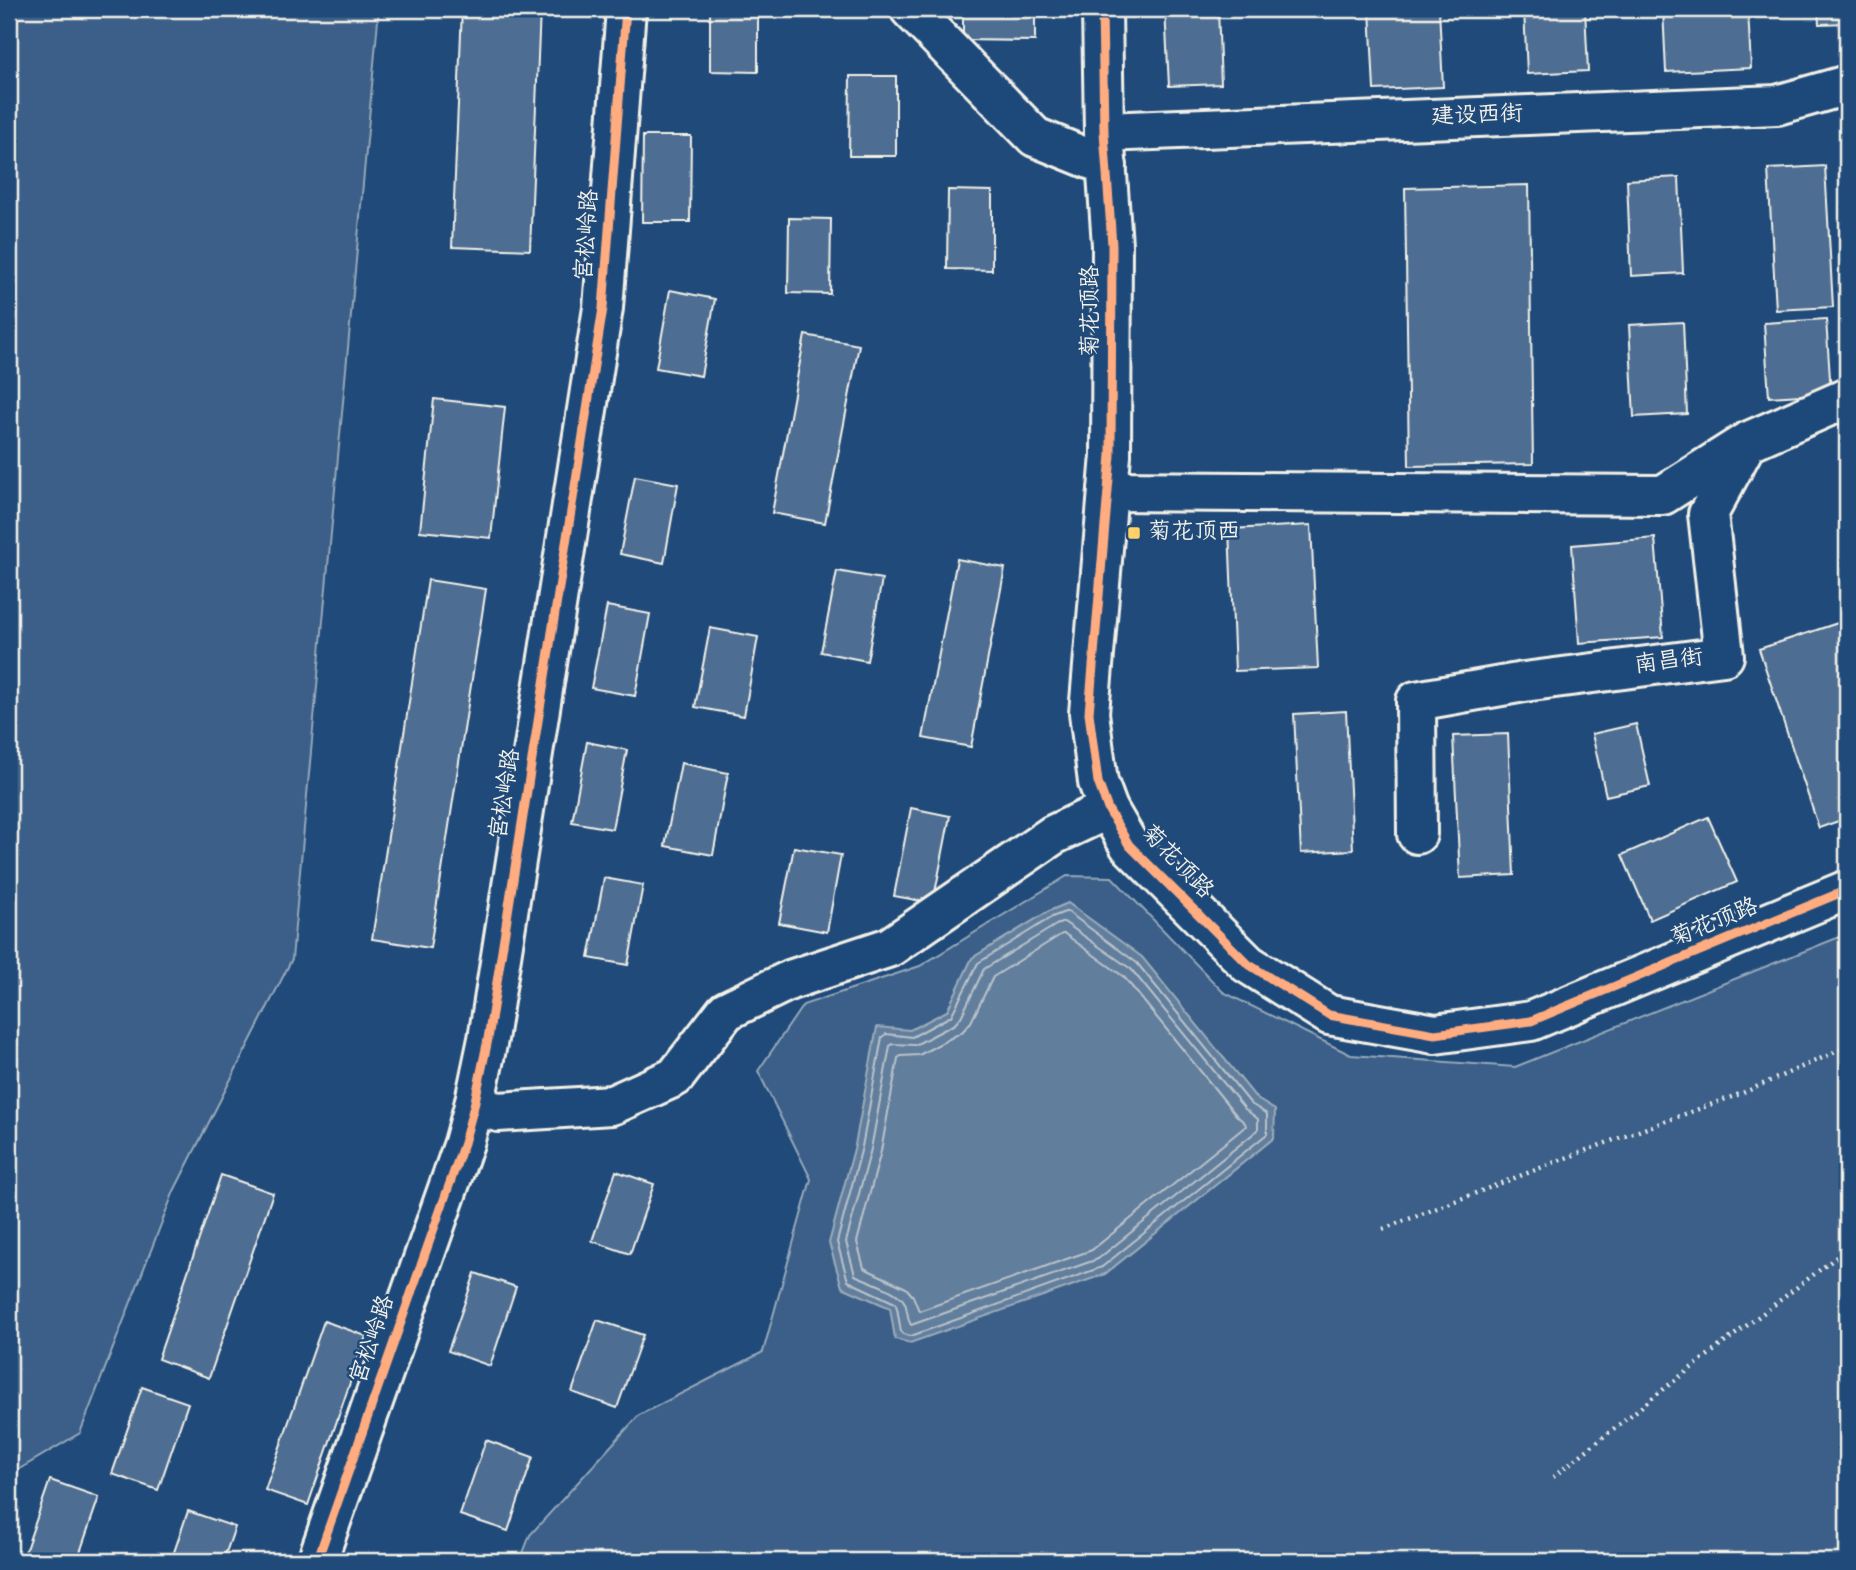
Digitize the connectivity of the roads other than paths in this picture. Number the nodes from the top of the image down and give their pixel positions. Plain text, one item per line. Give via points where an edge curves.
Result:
1 (626, 9) edge
2 (910, 9) edge
3 (1102, 9) edge
4 (1847, 85) edge
5 (1105, 149) junction
6 (1847, 398) edge
7 (1747, 442) junction
8 (1108, 491) junction
9 (1108, 809) junction
10 (1416, 834) dead end
11 (1847, 890) edge
12 (474, 1106) junction
13 (317, 1561) edge

1 - 12 street, 宫松岭路 via 603,308
2 - 5 street via 1035,137
3 - 5 street, 菊花顶路
4 - 5 street, 建设西街 via 1777,105
5 - 8 street, 菊花顶路 via 1112,245
6 - 7 street
7 - 8 street via 1663,495
7 - 10 street, 南昌街 via 1708,514 1724,656 1416,701
8 - 9 street, 菊花顶路 via 1089,713 1098,782
9 - 11 street, 菊花顶路 via 1129,845 1248,964 1329,1015 1436,1034 1531,1021
9 - 12 street via 1054,835 890,947 790,980 726,1011 675,1077 612,1105 498,1112
12 - 13 street, 宫松岭路

